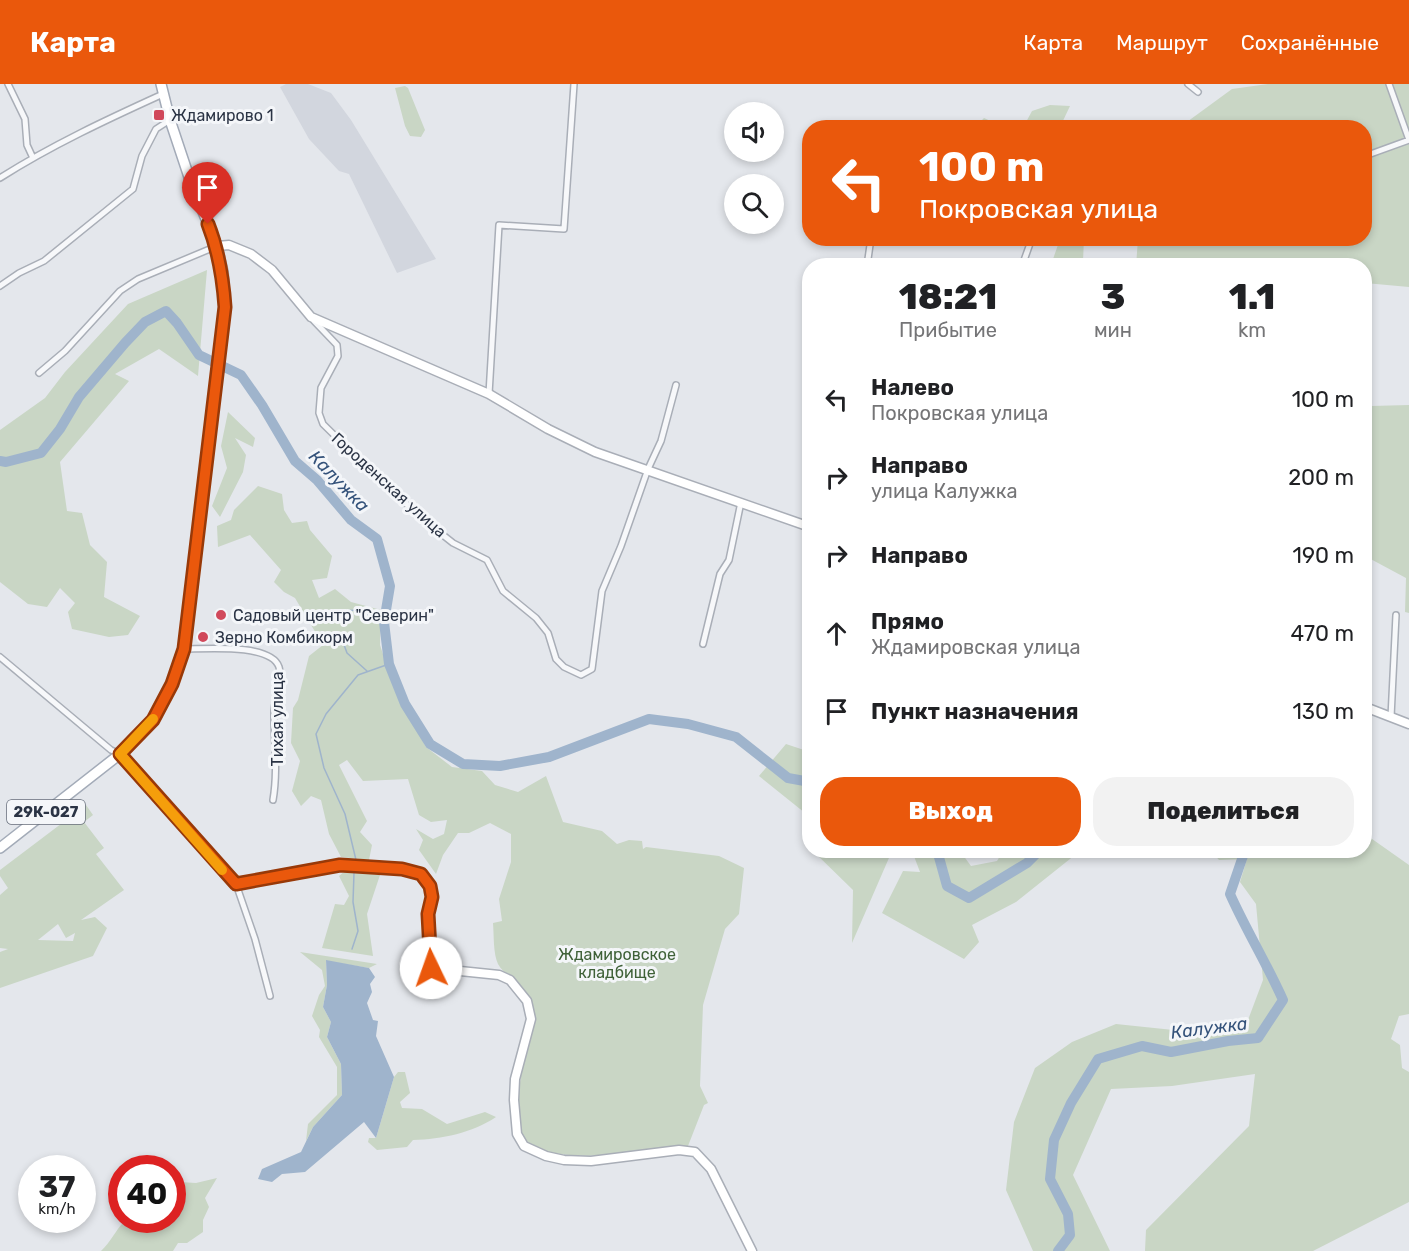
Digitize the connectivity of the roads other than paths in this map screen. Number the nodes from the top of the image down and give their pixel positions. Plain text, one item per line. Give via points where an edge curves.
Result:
1 (8, 84) edge
2 (574, 84) edge
3 (1188, 84) edge
4 (1389, 84) edge
5 (162, 89) edge
6 (1198, 92) dead end
7 (170, 120) junction
8 (1409, 140) edge
9 (1372, 153) edge
10 (33, 158) junction
11 (0, 178) edge
12 (217, 246) junction
13 (0, 286) edge
14 (311, 317) junction
15 (39, 373) dead end
16 (676, 385) dead end
17 (489, 394) junction
18 (648, 469) junction
19 (741, 502) junction
20 (802, 524) edge
21 (1395, 615) dead end
22 (703, 644) dead end
23 (184, 649) junction
24 (0, 657) edge
25 (1372, 710) edge
26 (1391, 717) junction
27 (1409, 724) edge
28 (120, 754) junction
29 (273, 800) dead end
30 (0, 848) edge
31 (236, 884) junction
32 (270, 996) dead end
33 (752, 1251) edge

1 - 10 street via 25,119 27,145
2 - 17 street via 564,229 499,225
3 - 6 street
4 - 8 street
5 - 7 main road
5 - 10 street
7 - 12 main road
7 - 13 street via 156,129 142,156 133,189 44,261
8 - 9 street
10 - 11 street
12 - 14 street, Городенская улица via 229,245 251,254 272,270
12 - 15 street via 138,279 120,291 65,351
12 - 23 main road via 225,307
14 - 17 street, Городенская улица
14 - 18 street, Городенская улица via 337,345 338,356 321,388 323,424 443,535 487,560 503,591 536,618 548,633 556,659 575,674 586,674 592,669 602,591
16 - 18 street, Городенская улица via 661,441
17 - 18 street, Городенская улица via 557,434
18 - 19 street, Городенская улица
19 - 20 street, Городенская улица
19 - 22 street via 729,560 720,574
21 - 26 street
23 - 28 main road via 172,684 153,720
23 - 29 street, Тихая улица via 242,649 275,660 280,669 274,710 277,777
24 - 28 street
25 - 26 street
26 - 27 street
28 - 30 main road, 29К-027
28 - 31 street
31 - 32 street
31 - 33 street via 340,865 421,874 432,897 428,914 431,968 499,975 510,980 527,1001 531,1019 515,1079 517,1134 524,1146 546,1156 591,1161 679,1150 695,1152 711,1169

